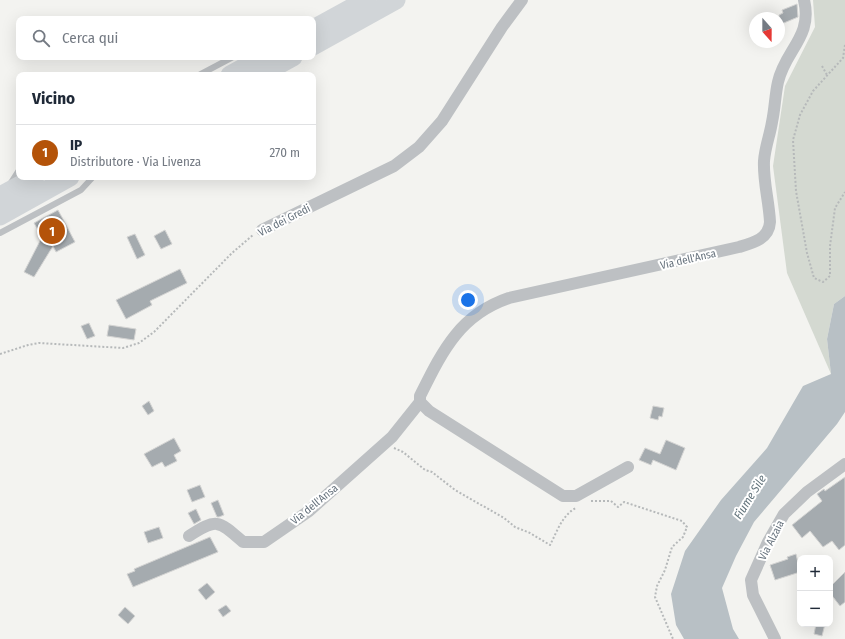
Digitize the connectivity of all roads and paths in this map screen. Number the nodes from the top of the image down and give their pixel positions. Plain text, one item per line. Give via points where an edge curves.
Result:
1 (366, 0) edge
2 (396, 0) edge
3 (522, 0) edge
4 (804, 0) edge
5 (316, 26) edge
6 (316, 44) edge
7 (845, 45) edge
8 (227, 60) edge
9 (258, 60) edge
10 (288, 60) edge
11 (822, 66) dead end
12 (205, 72) edge
13 (236, 72) edge
14 (266, 72) edge
15 (827, 75) junction
16 (16, 174) edge
17 (30, 180) edge
18 (65, 180) edge
19 (90, 180) edge
20 (845, 192) edge
21 (2, 195) edge
22 (0, 216) edge
23 (262, 230) joint
24 (0, 233) edge
25 (0, 354) edge
26 (420, 402) junction
27 (385, 444) junction
28 (845, 464) edge
29 (628, 467) dead end
30 (586, 503) dead end
31 (581, 505) dead end
32 (189, 536) dead end
33 (673, 639) edge
34 (775, 639) edge

1 - 5 highway
2 - 6 highway
3 - 23 street, Via dei Gredi via 502,26 442,121 419,147 389,168
4 - 26 street, Via dell'Ansa via 806,24 781,72 766,150 764,169 770,222 764,236 739,247 509,298 488,306 464,324 448,343 420,396
7 - 15 path via 843,58
8 - 12 lane
9 - 13 highway
10 - 14 highway
11 - 15 path
15 - 20 path via 813,90 800,115 793,140 796,191 807,252 814,278 822,282 830,276 830,246 835,208
16 - 21 lane
17 - 21 highway
18 - 22 highway
19 - 24 lane via 81,190
23 - 25 path, Via dei Gredi via 232,253 154,332 139,343 123,348 39,344
26 - 27 street, Via dell'Ansa
26 - 29 street via 429,411 563,496 576,496
27 - 31 path via 403,452 425,470 432,472 455,490 515,527 550,545 563,519 570,511
27 - 32 street, Via dell'Ansa via 308,511 264,542 243,542 217,523 207,524
28 - 34 street, Via Alzaia via 807,492 784,514 751,580 753,595
30 - 33 path via 598,500 611,501 618,507 624,502 682,521 687,527 683,537 672,547 655,597

